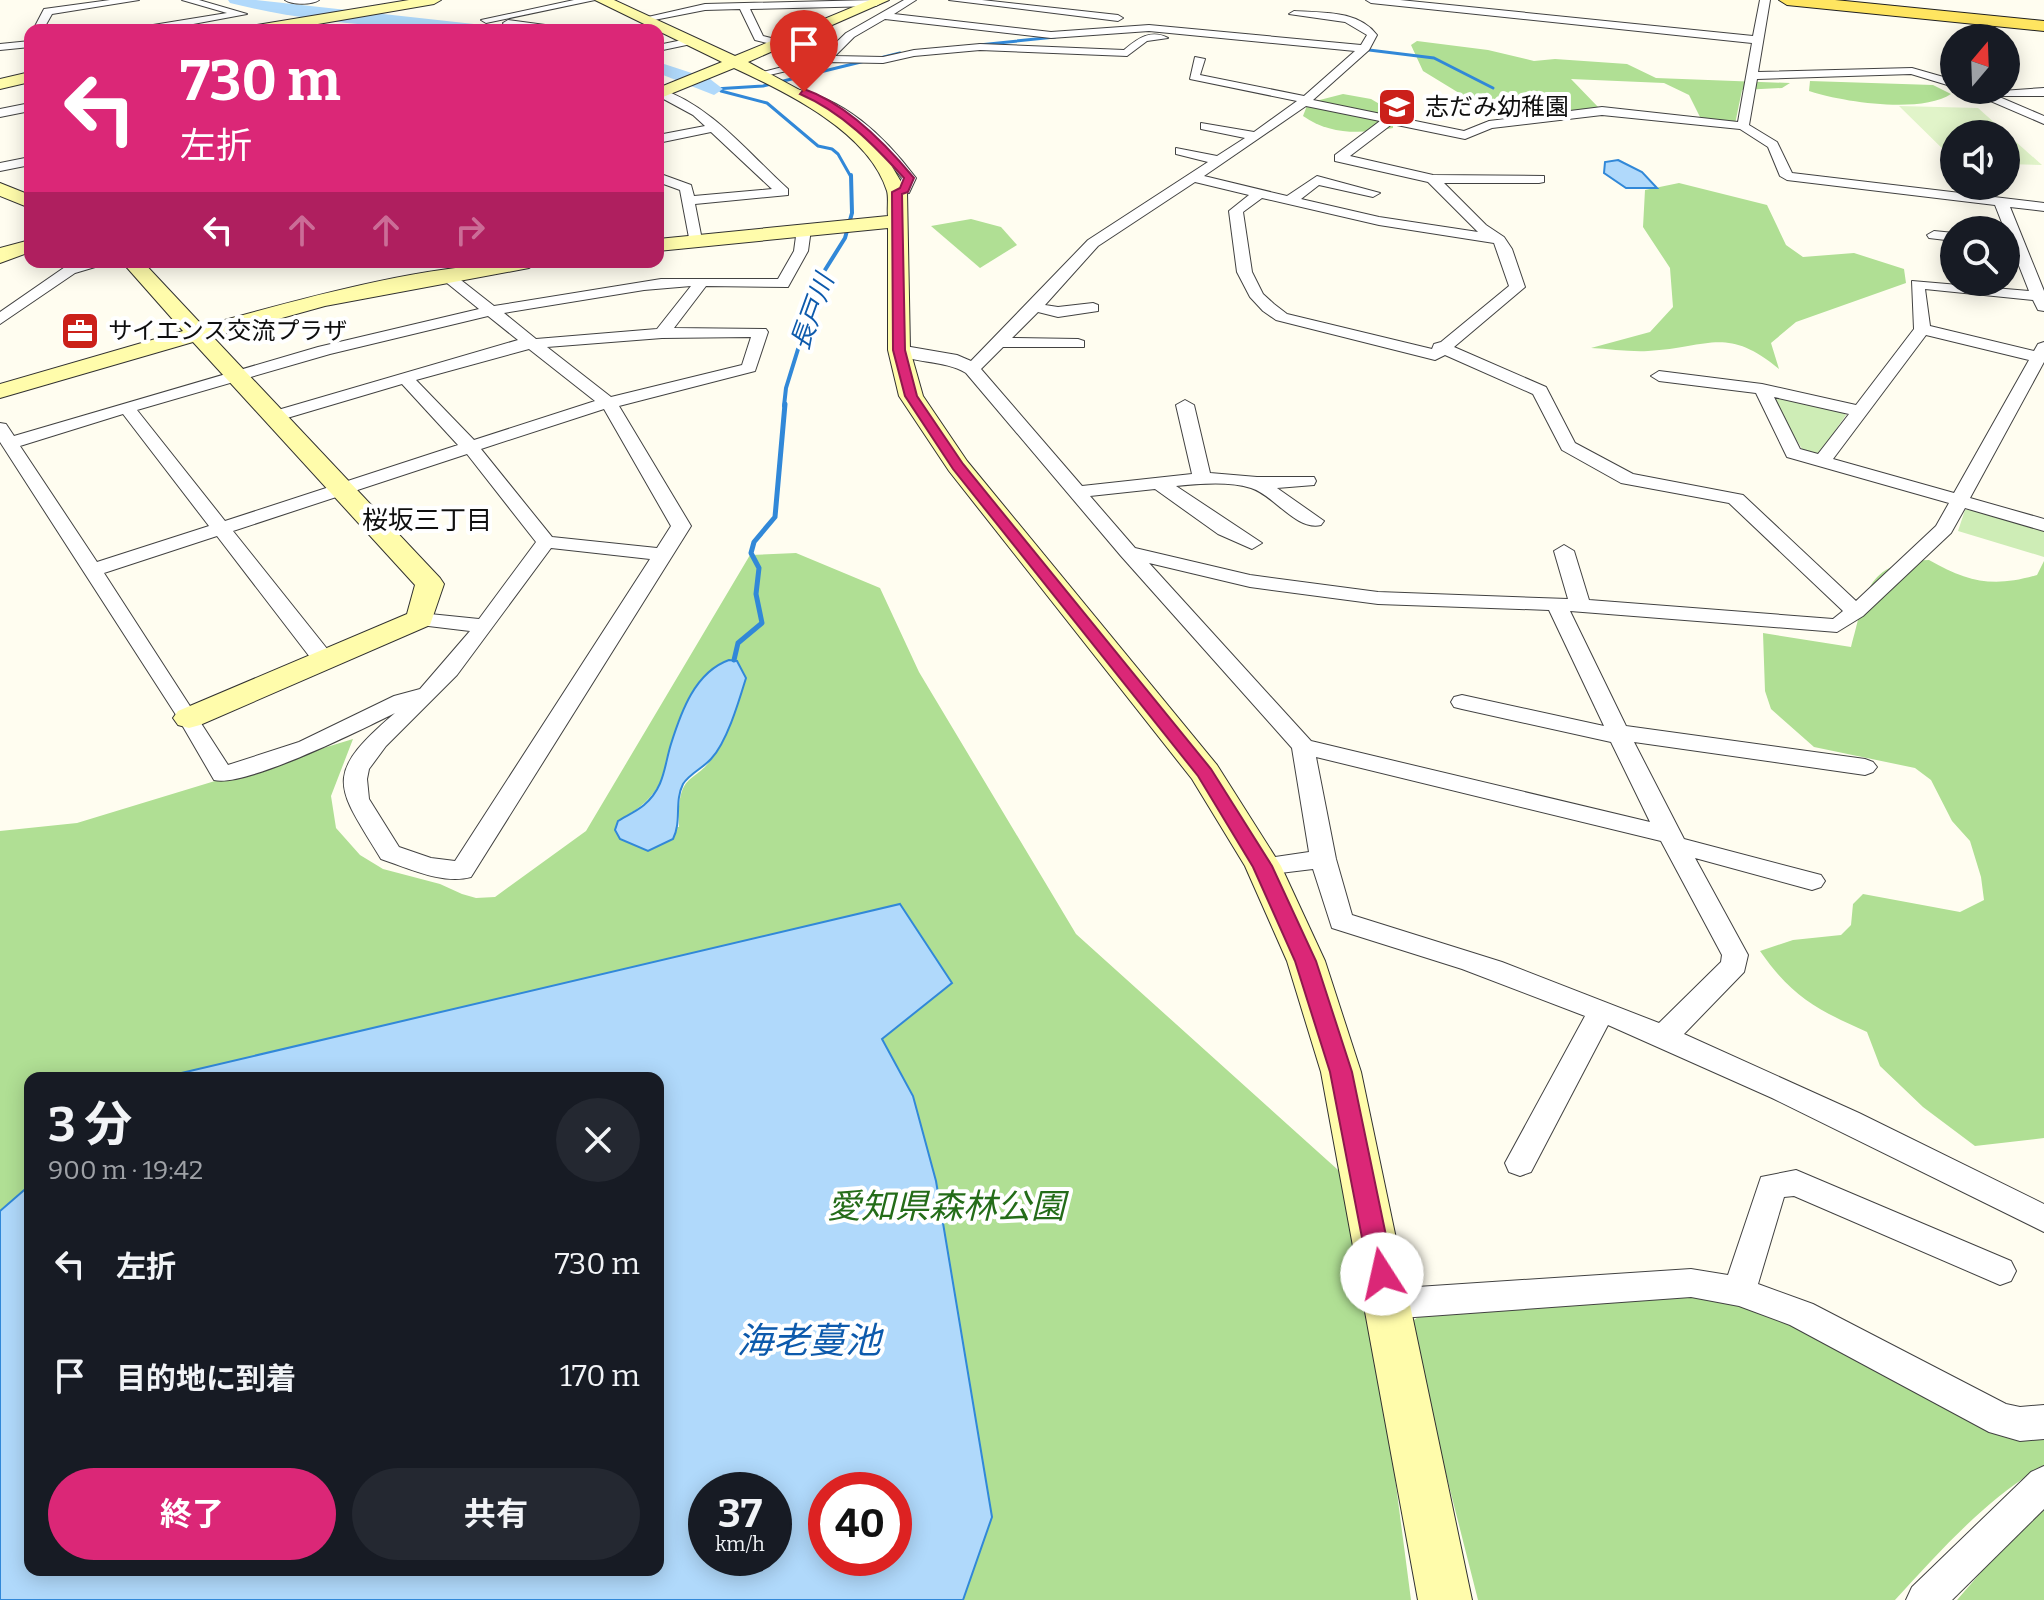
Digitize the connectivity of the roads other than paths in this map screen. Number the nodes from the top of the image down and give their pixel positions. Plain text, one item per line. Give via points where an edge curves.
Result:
1 (134, 0) edge
2 (187, 0) edge
3 (290, 0) edge
4 (314, 0) edge
5 (434, 0) edge
6 (590, 0) edge
7 (602, 0) edge
8 (691, 0) edge
9 (911, 0) edge
10 (954, 0) edge
11 (1307, 0) edge
12 (1371, 0) edge
13 (1482, 0) edge
14 (1508, 0) edge
15 (1765, 0) edge
16 (1787, 0) edge
17 (811, 1) edge
18 (879, 1) edge
19 (1400, 3) junction
20 (102, 4) junction
21 (45, 5) edge
22 (743, 5) junction
23 (1577, 6) dead end
24 (705, 7) junction
25 (1474, 11) junction
26 (1500, 13) junction
27 (1390, 15) dead end
28 (886, 16) junction
29 (124, 17) dead end
30 (644, 19) junction
31 (1569, 21) junction
32 (179, 24) edge
33 (287, 24) edge
34 (516, 24) edge
35 (655, 24) edge
36 (819, 26) junction
37 (1283, 26) junction
38 (2044, 26) edge
39 (664, 28) edge
40 (1178, 30) junction
41 (854, 32) junction
42 (1757, 40) junction
43 (692, 41) junction
44 (779, 43) junction
45 (24, 45) edge
46 (0, 47) edge
47 (664, 47) edge
48 (1263, 48) dead end
49 (1363, 49) junction
50 (825, 59) junction
51 (1199, 59) dead end
52 (734, 63) junction
53 (1753, 76) junction
54 (24, 78) edge
55 (1940, 80) edge
56 (775, 82) junction
57 (0, 84) edge
58 (664, 90) edge
59 (2044, 92) edge
60 (2021, 93) joint
61 (664, 95) edge
62 (1305, 101) junction
63 (2044, 102) edge
64 (2005, 104) edge
65 (24, 108) edge
66 (0, 113) edge
67 (2044, 120) edge
68 (1388, 121) junction
69 (1205, 126) dead end
70 (1743, 126) junction
71 (716, 127) junction
72 (1256, 136) junction
73 (664, 138) edge
74 (1180, 151) dead end
75 (1221, 161) junction
76 (24, 162) edge
77 (0, 167) edge
78 (1195, 178) junction
79 (664, 179) edge
80 (1433, 179) junction
81 (1539, 179) dead end
82 (1876, 186) junction
83 (0, 189) edge
84 (1940, 192) edge
85 (1259, 193) junction
86 (1373, 193) dead end
87 (24, 199) edge
88 (689, 200) junction
89 (1290, 200) junction
90 (2015, 200) edge
91 (1879, 205) dead end
92 (2044, 207) edge
93 (899, 221) junction
94 (804, 229) junction
95 (1934, 235) dead end
96 (1940, 236) edge
97 (695, 240) junction
98 (1499, 240) junction
99 (664, 244) edge
100 (24, 247) edge
101 (2020, 249) edge
102 (0, 257) edge
103 (2020, 257) edge
104 (2044, 258) edge
105 (79, 268) edge
106 (138, 268) edge
107 (494, 268) edge
108 (447, 276) junction
109 (701, 283) junction
110 (2042, 300) edge
111 (1035, 307) junction
112 (1093, 308) dead end
113 (491, 311) junction
114 (0, 319) edge
115 (1922, 329) junction
116 (662, 333) junction
117 (198, 334) junction
118 (533, 342) junction
119 (1000, 342) junction
120 (1078, 344) dead end
121 (1440, 347) junction
122 (899, 350) junction
123 (2041, 352) edge
124 (972, 369) junction
125 (235, 374) junction
126 (1659, 376) dead end
127 (405, 378) junction
128 (1762, 389) junction
129 (0, 391) edge
130 (609, 404) junction
131 (1185, 405) dead end
132 (126, 407) junction
133 (1859, 411) junction
134 (277, 416) junction
135 (5, 435) edge
136 (471, 448) junction
137 (1822, 461) junction
138 (1202, 478) junction
139 (1307, 481) dead end
140 (1159, 483) junction
141 (1257, 483) junction
142 (342, 489) junction
143 (1076, 492) junction
144 (1962, 501) junction
145 (1314, 521) dead end
146 (2044, 525) edge
147 (221, 527) junction
148 (546, 542) junction
149 (1252, 543) dead end
150 (1564, 551) dead end
151 (1128, 552) junction
152 (661, 554) junction
153 (92, 570) junction
154 (1568, 605) junction
155 (1856, 612) junction
156 (420, 619) junction
157 (482, 626) junction
158 (324, 660) junction
159 (429, 693) junction
160 (1462, 702) dead end
161 (189, 718) junction
162 (1619, 734) junction
163 (1303, 746) junction
164 (1865, 767) dead end
165 (1672, 840) junction
166 (1323, 859) junction
167 (1263, 866) junction
168 (1812, 881) dead end
169 (1601, 1012) junction
170 (1663, 1037) junction
171 (1520, 1163) dead end
172 (2044, 1219) edge
173 (2000, 1271) dead end
174 (1739, 1292) junction
175 (1387, 1304) junction
176 (2044, 1422) edge
177 (2044, 1484) edge
178 (1445, 1600) edge
179 (1925, 1600) edge

1 - 20 street
2 - 32 street via 242,14
3 - 4 street
5 - 33 street
6 - 34 street via 486,20
7 - 30 street
8 - 24 street
9 - 28 street
10 - 40 street via 1155,22
11 - 37 street
12 - 19 street
13 - 25 street
14 - 26 street
15 - 42 street
16 - 38 main road
17 - 18 street
17 - 22 street
18 - 36 street
19 - 25 street
19 - 27 street
20 - 21 street
20 - 29 street
22 - 24 street
22 - 44 street via 759,38
23 - 31 street
24 - 30 street
25 - 26 street
26 - 31 street
28 - 40 street via 1051,35
28 - 41 street
30 - 35 street
31 - 42 street
36 - 41 street
36 - 44 street
37 - 40 street
37 - 49 street
37 - 49 street via 1347,20 1372,35
39 - 43 street
41 - 50 street
42 - 53 street
43 - 47 street
43 - 52 street
44 - 52 street
45 - 46 street
48 - 50 street via 1160,37 1144,38 1127,53 980,47 879,60
49 - 62 street
50 - 56 street
51 - 62 street via 1194,77
52 - 56 street
52 - 58 street
53 - 55 street via 1912,71
53 - 70 street
54 - 57 street
56 - 93 street via 861,137 897,192
59 - 60 street
60 - 63 street
61 - 71 street
62 - 68 street
62 - 72 street
64 - 67 street
65 - 66 street
68 - 70 street via 1465,135 1489,125 1602,111
68 - 80 street via 1340,158
69 - 72 street
70 - 82 street via 1773,145 1787,176
71 - 73 street
71 - 88 street via 783,192
72 - 75 street
74 - 75 street
75 - 78 street
76 - 77 street
78 - 85 street
78 - 111 street via 1093,243
79 - 88 street via 686,188
80 - 81 street
80 - 98 street
82 - 84 street
82 - 91 street
83 - 87 street
85 - 89 street
85 - 121 street via 1236,211 1249,287 1266,308 1359,338 1435,355
86 - 89 street via 1317,180
88 - 97 street
89 - 98 street
90 - 92 street
93 - 94 street
93 - 122 street
94 - 97 street
94 - 109 street via 801,251 783,284
95 - 96 street
97 - 99 street
98 - 121 street via 1517,287
100 - 102 street
101 - 104 street
103 - 110 street
105 - 114 street
106 - 117 street
107 - 108 street
108 - 113 street
108 - 117 street via 323,300
109 - 113 street via 647,284
109 - 116 street
110 - 115 street via 1912,281
111 - 112 street via 1058,312
111 - 119 street
113 - 118 street
113 - 125 street
115 - 123 street
115 - 133 street
116 - 118 street
116 - 130 street via 760,332 749,368
117 - 125 street
117 - 129 street
118 - 127 street
118 - 130 street
119 - 120 street
119 - 124 street
121 - 155 street via 1540,391 1568,446 1628,479 1736,499
122 - 124 street via 944,356
122 - 167 street via 911,396 958,466 1205,773
123 - 144 street
124 - 143 street
125 - 132 street
125 - 134 street
126 - 128 street
127 - 134 street
127 - 136 street
128 - 133 street
128 - 137 street via 1793,453
130 - 136 street
130 - 152 street via 681,526
131 - 138 street
132 - 135 street
132 - 147 street
133 - 137 street
134 - 142 street
135 - 153 street
136 - 142 street
136 - 148 street
137 - 144 street
138 - 140 street
138 - 141 street
139 - 141 street
140 - 143 street
140 - 149 street
141 - 145 street
142 - 147 street
142 - 156 street via 430,584
143 - 151 street
144 - 146 street
144 - 155 street via 1944,529
147 - 153 street
147 - 158 street
148 - 152 street
148 - 157 street
150 - 154 street
151 - 154 street via 1250,581 1378,598
151 - 163 street
152 - 159 street via 462,871 390,853 355,802 354,776 369,752
153 - 161 street
154 - 155 street via 1837,626
154 - 162 street
156 - 157 street
156 - 158 street
157 - 159 street
158 - 161 street
159 - 161 street via 307,747 222,775
160 - 162 street
162 - 164 street
162 - 165 street
163 - 165 street
163 - 166 street
165 - 168 street
165 - 170 street via 1735,955 1734,965
166 - 167 street
166 - 169 street via 1341,921 1513,976
167 - 175 street via 1306,961 1341,1072
169 - 170 street
169 - 171 street
170 - 172 street via 1853,1122
173 - 174 street via 1796,1183 1772,1186
174 - 175 street via 1691,1283
174 - 176 street via 1801,1314 2001,1420
175 - 178 street
177 - 179 street

